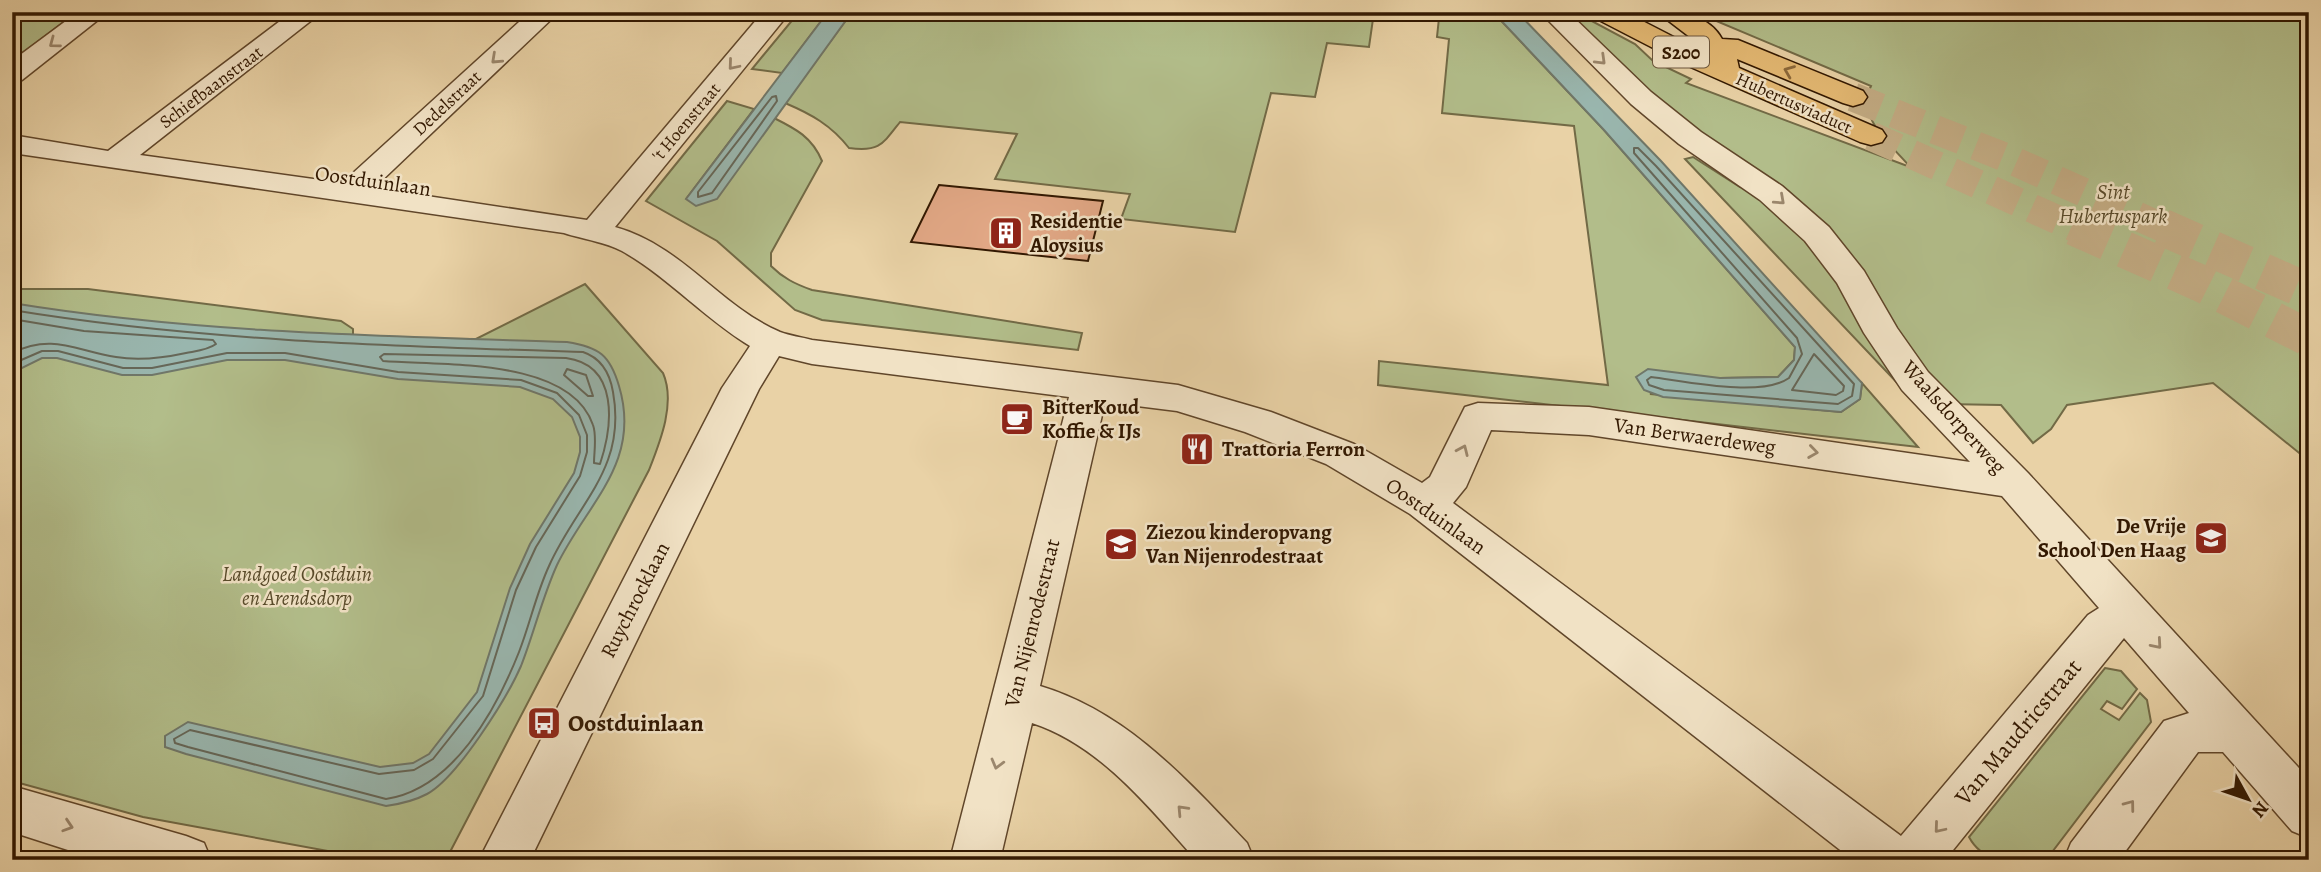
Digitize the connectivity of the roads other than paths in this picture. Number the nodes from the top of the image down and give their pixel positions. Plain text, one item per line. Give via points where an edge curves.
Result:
1 (95, 12) edge
2 (309, 12) edge
3 (546, 12) edge
4 (777, 12) edge
5 (1553, 12) edge
6 (1648, 12) edge
7 (1670, 12) edge
8 (1604, 13) edge
9 (1708, 38) junction
10 (12, 74) edge
11 (1757, 87) junction
12 (1853, 97) tunnel mouth
13 (12, 131) edge
14 (1871, 136) tunnel mouth
15 (12, 144) edge
16 (122, 154) junction
17 (357, 187) junction
18 (602, 222) junction
19 (770, 342) junction
20 (1090, 387) junction
21 (2014, 483) junction
22 (1424, 503) junction
23 (2128, 612) junction
24 (1015, 698) junction
25 (2235, 732) junction
26 (12, 809) edge
27 (2309, 815) edge
28 (117, 852) edge
29 (186, 860) edge
30 (504, 860) edge
31 (975, 860) edge
32 (1229, 860) edge
33 (1893, 860) edge
34 (1913, 860) edge
35 (2089, 860) edge

1 -> 10 street
2 - 16 street, Schiefbaanstraat
3 -> 17 street, Dedelstraat
4 -> 18 street, 't Hoenstraat
5 -> 21 street, Waalsdorperweg via 1641,98 1771,193 1817,234 1852,279 1915,381
6 - 9 main road, Hubertusviaduct / S200
7 - 9 main road
8 - 11 main road, Hubertusviaduct / S200
9 - 11 main road, S200 via 1709,51
12 -> 9 main road, Hubertusviaduct / S200
11 - 14 main road, Hubertusviaduct / S200
13 - 16 street, Oostduinlaan
15 - 16 street, Oostduinlaan
16 - 17 street, Oostduinlaan
17 - 18 street, Oostduinlaan via 567,223
18 - 19 street, Oostduinlaan via 656,231 722,283
19 - 20 street, Oostduinlaan via 812,352
19 - 30 street, Ruychrocklaan via 741,388
20 - 22 street, Oostduinlaan via 1178,398 1258,422 1340,454
20 - 24 street, Van Nijenrodestraat
22 -> 21 street, Van Berwaerdeweg via 1446,487 1478,416 1589,421
21 - 23 street, Waalsdorperweg
22 - 33 street, Oostduinlaan
23 -> 25 street, Waalsdorperweg
23 -> 34 street, Van Maudricstraat via 2104,628
24 -> 31 street, Van Nijenrodestraat
32 -> 24 street via 1141,765 1079,720
25 - 27 street, Waalsdorperweg
35 -> 25 street via 2181,736
26 -> 28 street
28 - 29 street

